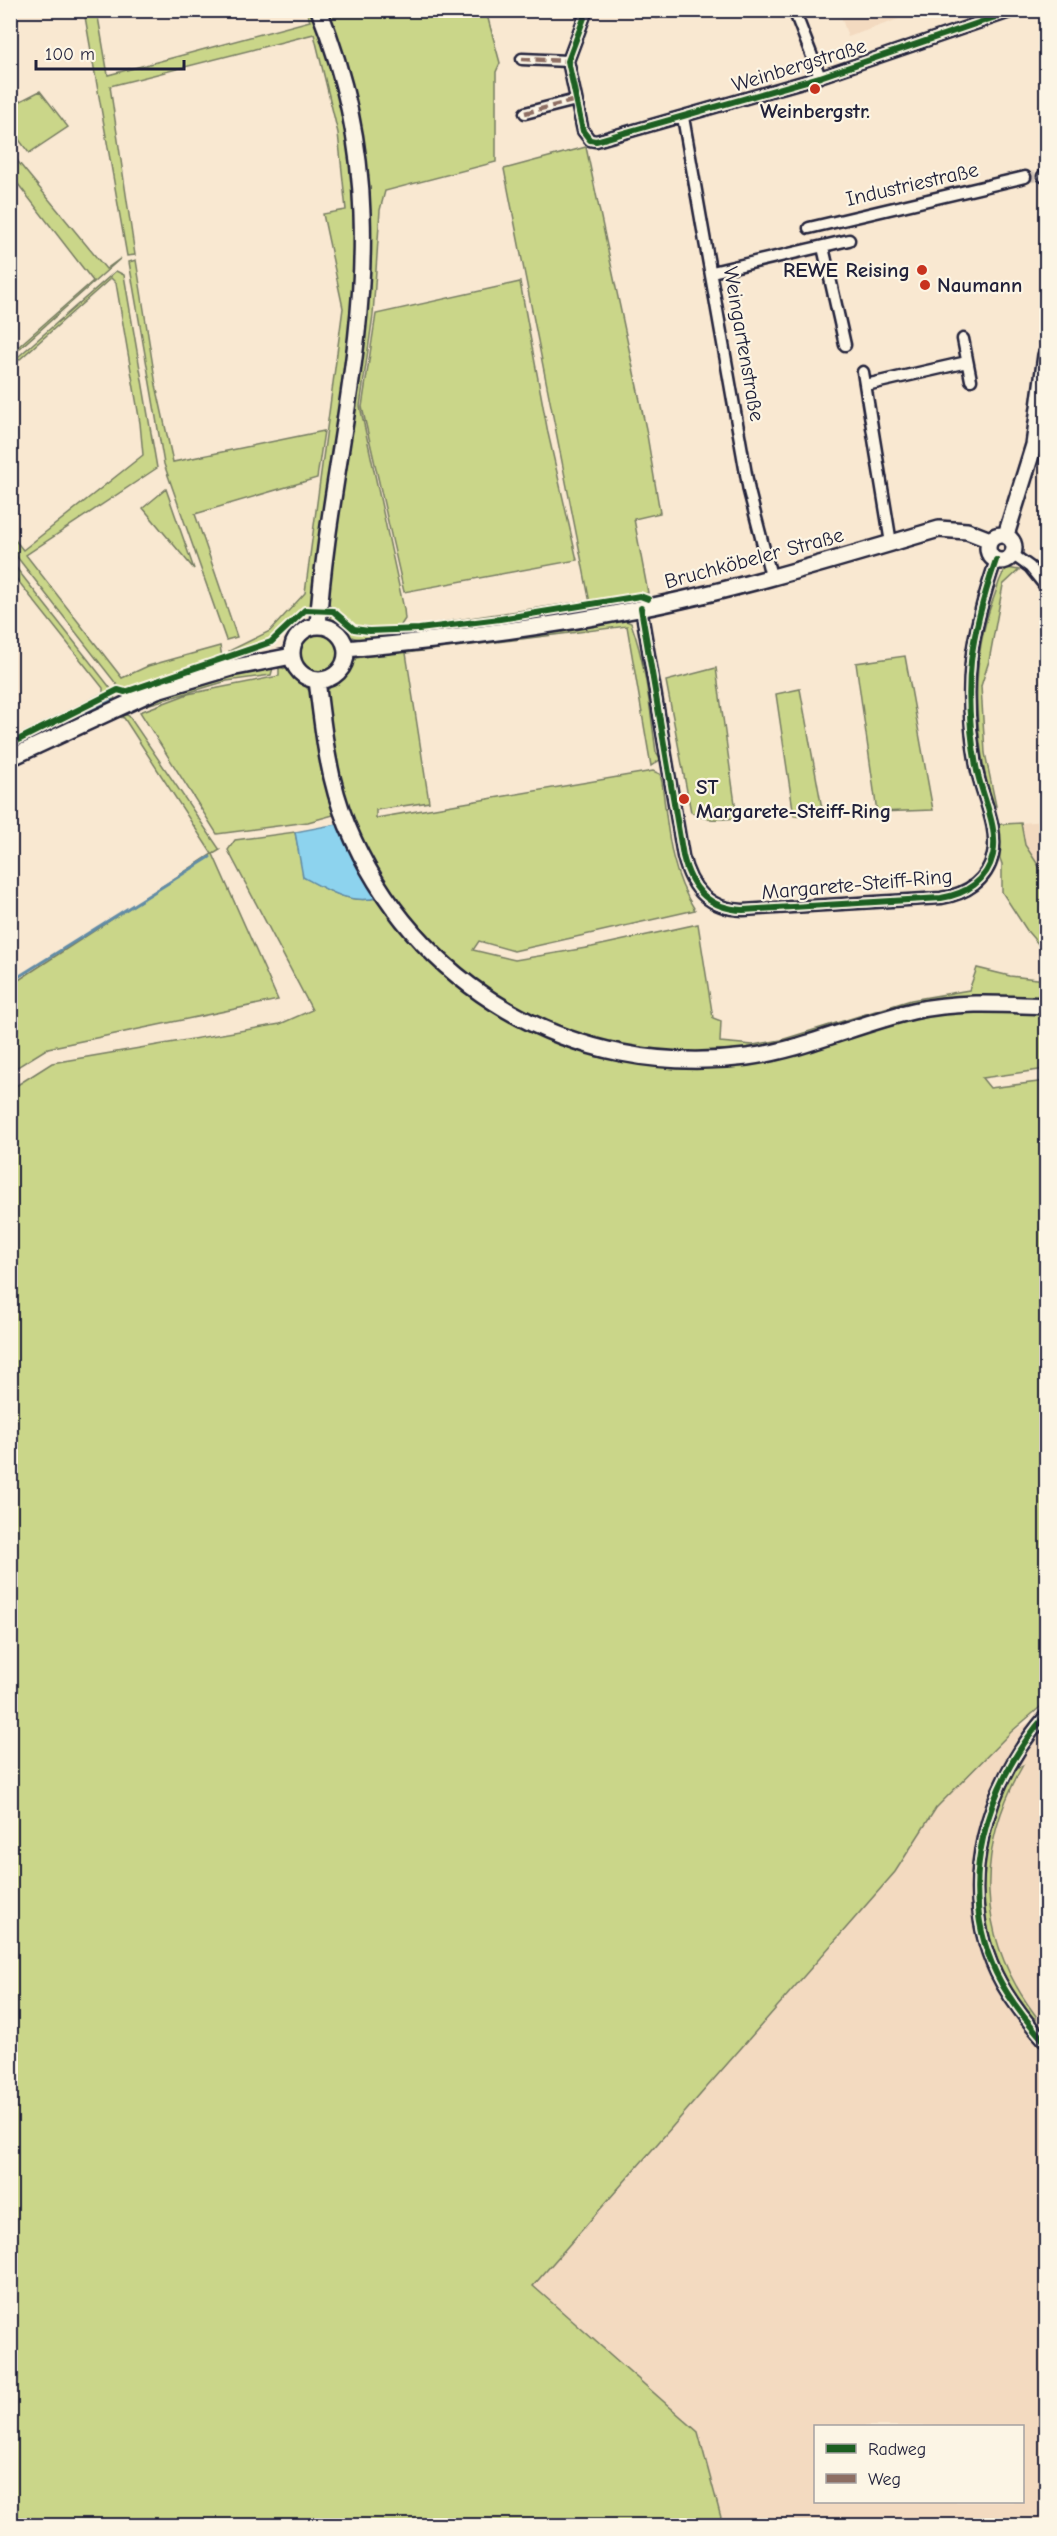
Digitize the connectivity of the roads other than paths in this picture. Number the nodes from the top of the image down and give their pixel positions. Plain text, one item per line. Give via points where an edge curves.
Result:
1 (319, 10) edge
2 (587, 10) edge
3 (794, 10) edge
4 (1016, 10) edge
5 (522, 59) dead end
6 (568, 61) junction
7 (820, 77) junction
8 (576, 100) junction
9 (525, 113) dead end
10 (683, 117) junction
11 (1025, 177) tunnel mouth
12 (809, 228) dead end
13 (849, 240) dead end
14 (823, 247) junction
15 (712, 272) junction
16 (963, 339) dead end
17 (846, 345) dead end
18 (1047, 355) edge
19 (967, 362) junction
20 (863, 372) dead end
21 (971, 380) dead end
22 (866, 385) junction
23 (1006, 535) junction
24 (990, 540) junction
25 (891, 543) junction
26 (1012, 554) junction
27 (996, 560) junction
28 (771, 576) junction
29 (1047, 587) edge
30 (641, 608) junction
31 (318, 626) junction
32 (346, 649) junction
33 (292, 656) junction
34 (317, 680) junction
35 (10, 758) edge
36 (1047, 1006) edge
37 (1047, 1715) edge
38 (1047, 2043) edge

1 - 31 main road via 351,118 361,184 362,248 358,316
2 - 6 street
3 - 7 street
4 - 7 street, Weinbergstraße
5 - 6 street
6 - 8 street
7 - 10 street, Weinbergstraße
8 - 9 street
8 - 10 street, Weinbergstraße via 583,131 596,141
10 - 15 street, Weingartenstraße
11 - 12 street, Industriestraße
13 - 14 street
14 - 15 street
14 - 17 street
15 - 28 street, Weingartenstraße via 750,491
16 - 19 street
18 - 23 main road via 1034,445
19 - 21 street
19 - 22 street
20 - 22 street
22 - 25 street
23 - 24 main road
23 - 26 main road via 1014,545
24 - 25 main road, Bruchköbeler Straße via 967,531 939,529
24 - 27 main road via 988,553
25 - 28 main road, Bruchköbeler Straße
26 - 27 main road via 1007,560
26 - 29 street
27 - 30 street, Margarete-Steiff-Ring via 978,613 969,682 973,750 993,827 993,853 986,872 971,888 941,898 743,910 721,907 699,893 683,856
28 - 30 main road, Bruchköbeler Straße
30 - 32 main road, Bruchköbeler Straße via 502,632
31 - 32 main road via 340,635
31 - 33 main road via 296,639
32 - 34 main road via 339,672
33 - 34 main road via 300,673
33 - 35 main road via 231,668 157,690
34 - 36 main road via 336,794 360,855 383,895 408,928 449,970 534,1025 612,1051 688,1061 748,1057 914,1011 987,1003
37 - 38 street via 1012,1763 992,1803 984,1831 978,1884 980,1917 995,1971 1020,2012

